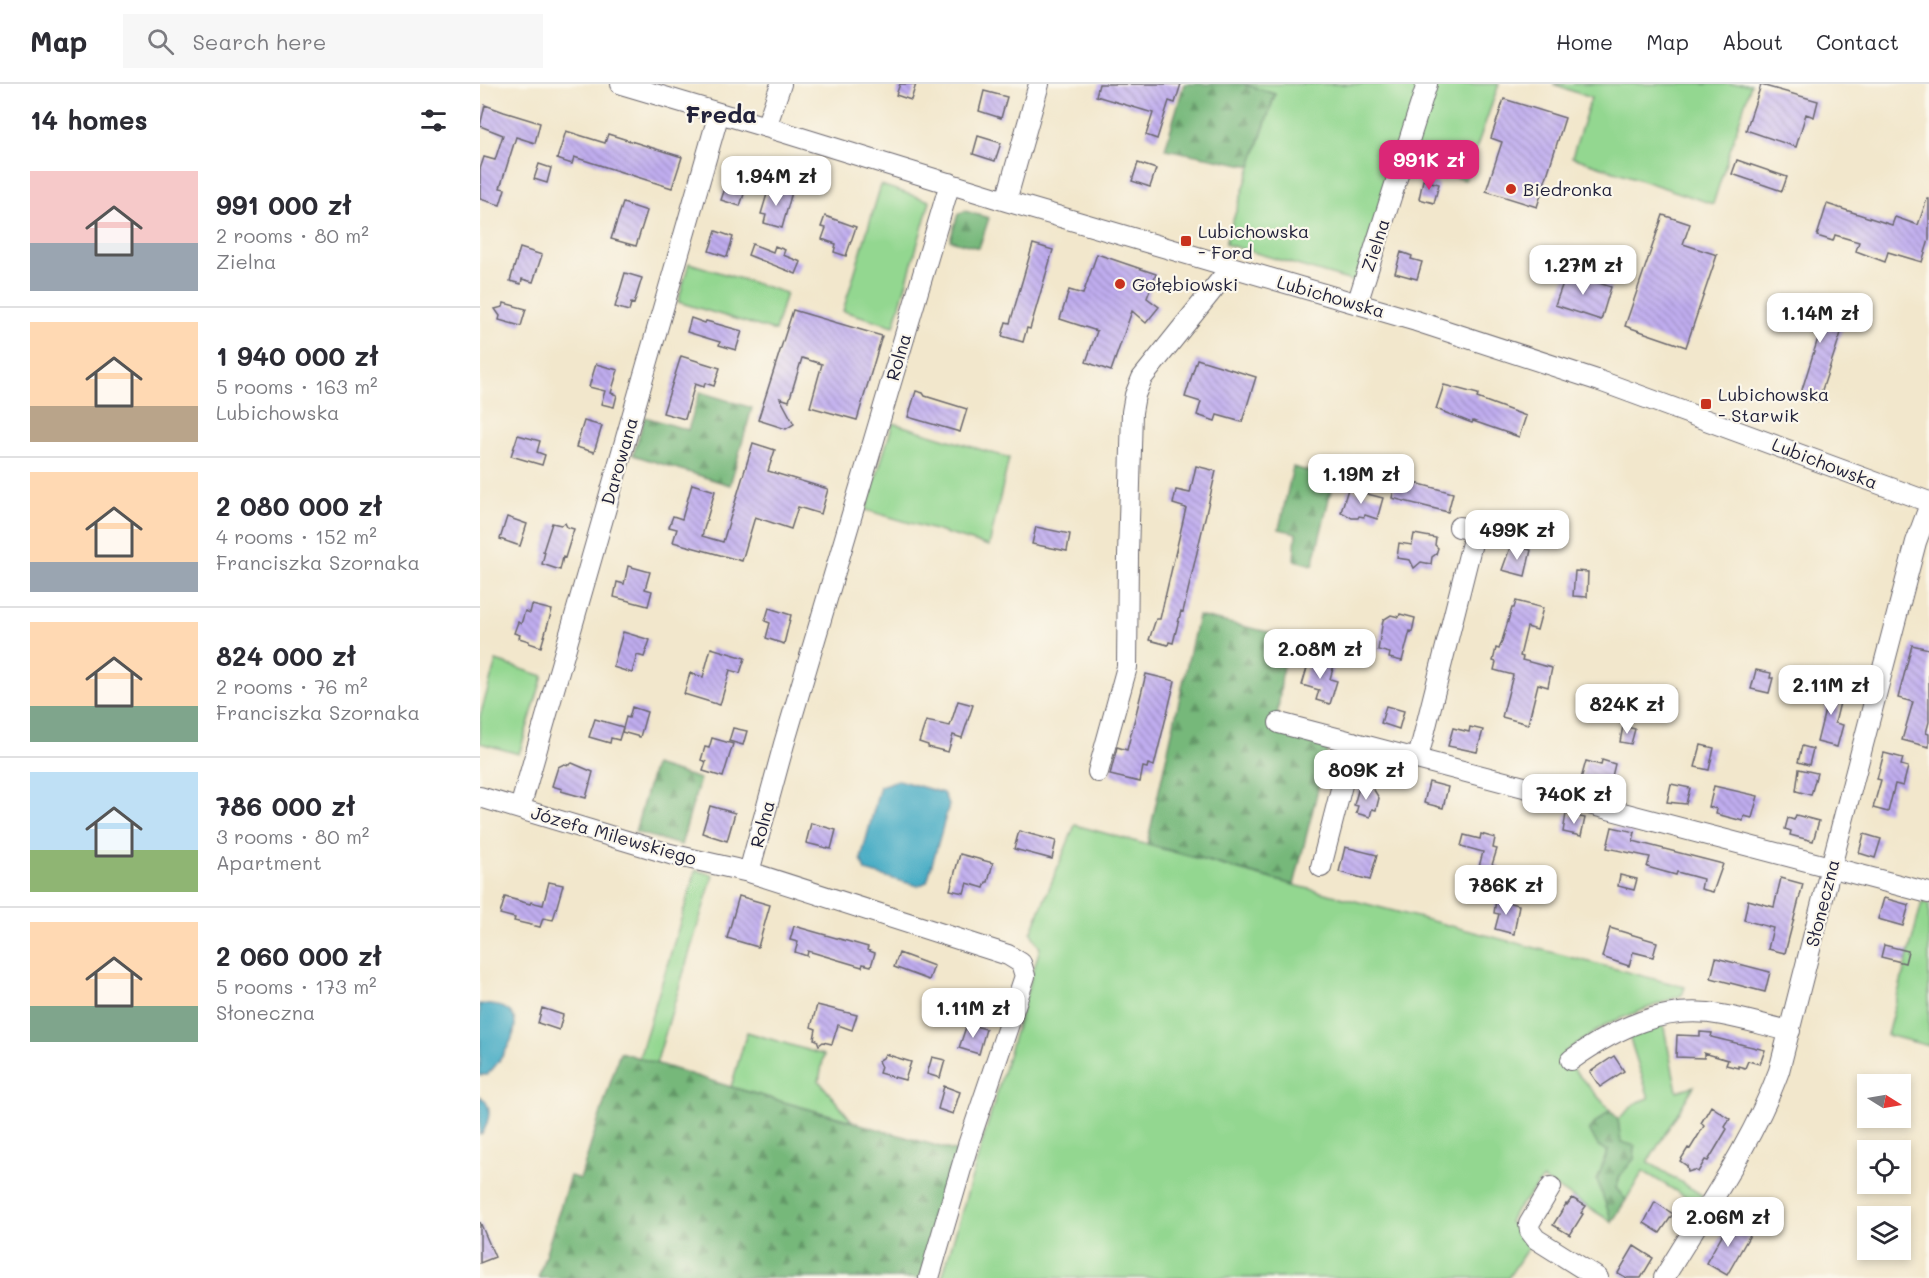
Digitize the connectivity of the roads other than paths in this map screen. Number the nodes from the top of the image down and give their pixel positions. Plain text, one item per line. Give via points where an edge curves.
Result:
1 (621, 84) edge
2 (781, 84) edge
3 (1427, 84) edge
4 (1034, 85) edge
5 (719, 113) junction
6 (766, 127) junction
7 (950, 183) junction
8 (1006, 201) junction
9 (1231, 267) junction
10 (1357, 304) junction
11 (1929, 505) edge
12 (1459, 527) dead end
13 (1278, 723) dead end
14 (1353, 741) junction
15 (1418, 758) junction
16 (1098, 772) dead end
17 (480, 797) edge
18 (520, 808) junction
19 (1321, 867) dead end
20 (1831, 868) junction
21 (749, 872) junction
22 (1929, 893) edge
23 (1790, 1031) junction
24 (1571, 1060) dead end
25 (1551, 1186) dead end
26 (929, 1278) edge
27 (1598, 1278) edge
28 (1664, 1278) edge

1 - 5 street, Lubichowska
2 - 6 street
3 - 10 street, Zielna
4 - 8 street
5 - 6 street, Lubichowska
5 - 18 street, Darowana
6 - 7 street, Lubichowska
7 - 8 street, Lubichowska
7 - 21 street, Rolna
8 - 9 street, Lubichowska
9 - 10 street, Lubichowska
9 - 16 street via 1142,378 1135,395 1127,668
10 - 11 street, Lubichowska via 1580,374
11 - 20 street, Słoneczna
12 - 15 street via 1475,531
13 - 14 street
14 - 15 street
14 - 19 street
15 - 20 street
17 - 18 street, Józefa Milewskiego
18 - 21 street, Józefa Milewskiego via 670,854
20 - 22 street
20 - 23 street, Słoneczna
21 - 26 street, Rolna via 1008,954 1021,963 1025,976 968,1145
23 - 24 street via 1720,1014 1682,1012 1619,1029
23 - 28 street, Słoneczna via 1768,1103
25 - 27 street via 1529,1224 1530,1231 1536,1239

